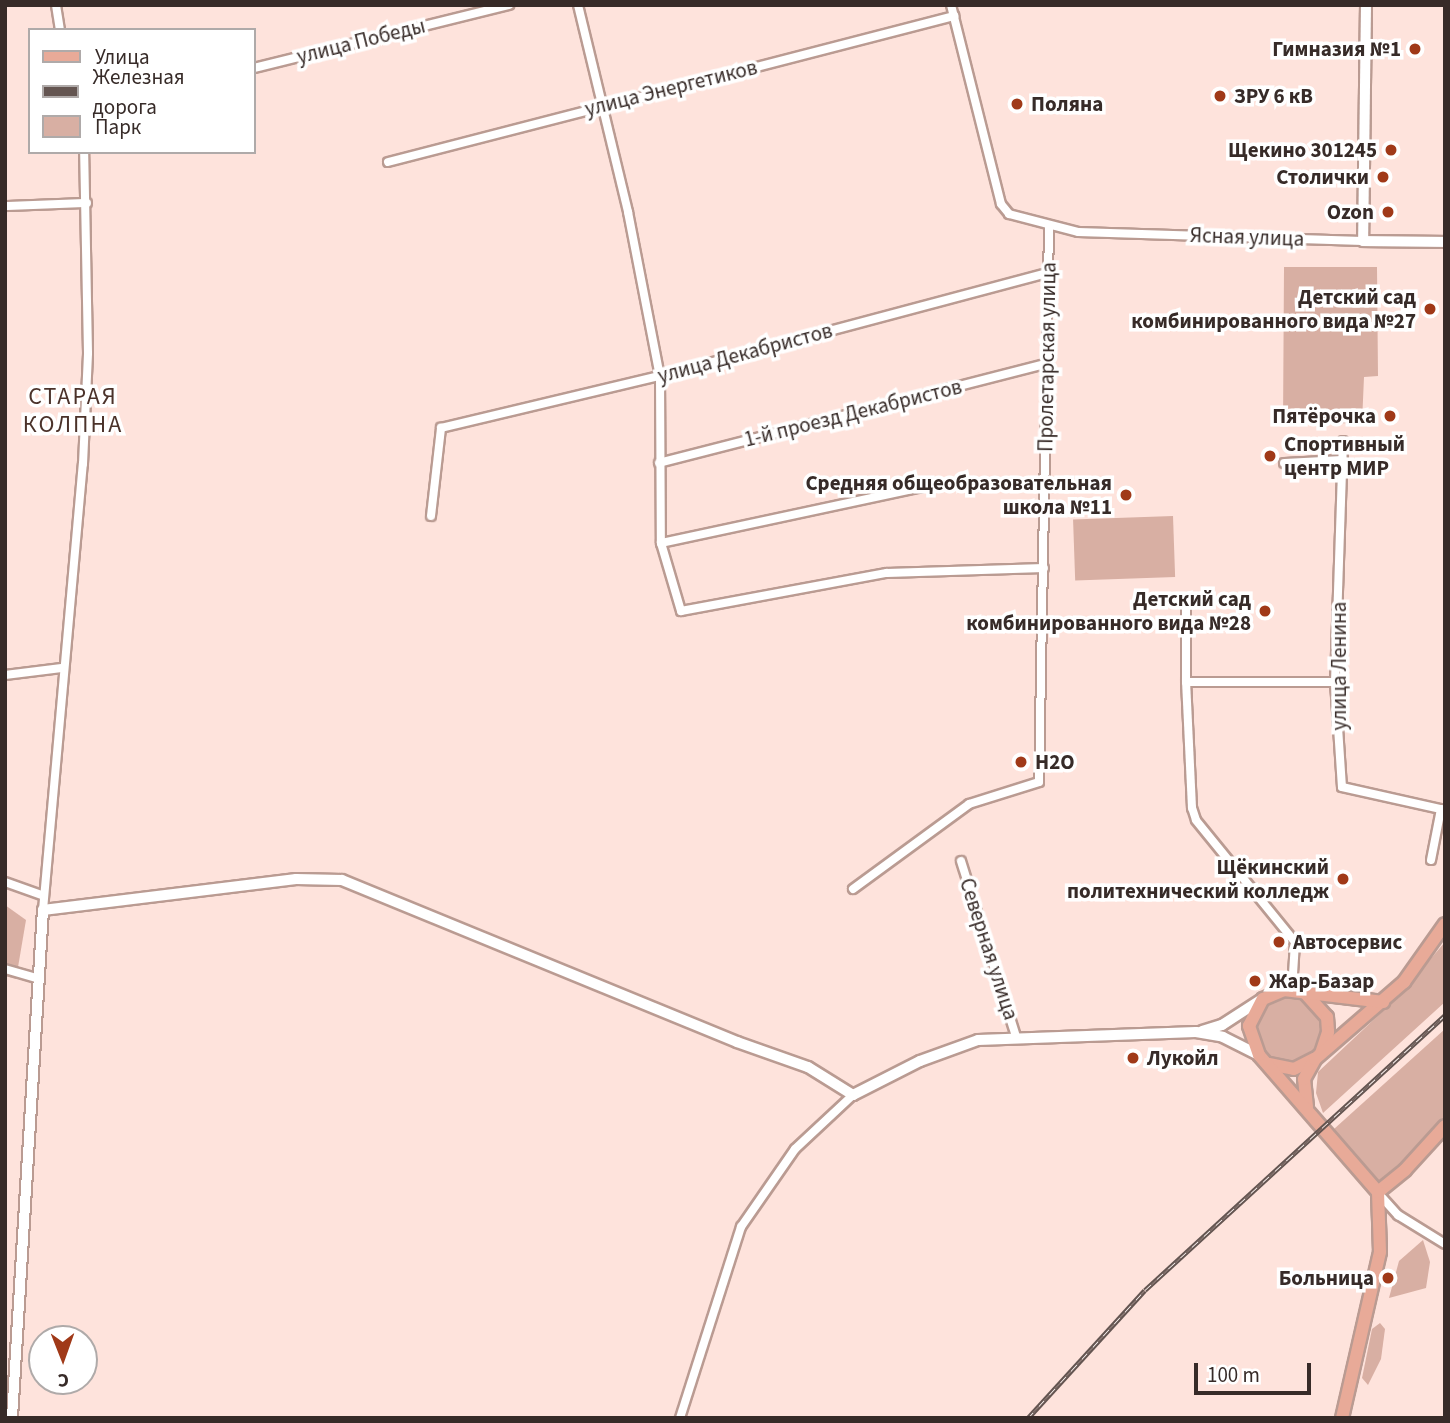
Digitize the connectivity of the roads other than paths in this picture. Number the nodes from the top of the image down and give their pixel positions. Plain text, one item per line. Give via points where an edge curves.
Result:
1 (56, 5) edge
2 (509, 5) edge
3 (578, 5) edge
4 (951, 5) edge
5 (1366, 5) edge
6 (954, 16) junction
7 (60, 28) edge
8 (256, 68) edge
9 (602, 105) junction
10 (84, 154) edge
11 (388, 162) dead end
12 (87, 202) junction
13 (5, 206) edge
14 (1049, 226) junction
15 (1363, 241) junction
16 (1445, 242) edge
17 (1047, 273) junction
18 (1048, 363) junction
19 (660, 376) junction
20 (1343, 441) dead end
21 (1343, 460) junction
22 (659, 463) junction
23 (1284, 463) dead end
24 (931, 485) dead end
25 (431, 516) dead end
26 (661, 542) junction
27 (1044, 568) junction
28 (1186, 606) dead end
29 (62, 668) junction
30 (5, 676) edge
31 (1186, 681) junction
32 (1335, 682) junction
33 (1443, 809) edge
34 (1431, 860) dead end
35 (961, 862) dead end
36 (5, 882) edge
37 (853, 889) dead end
38 (44, 896) junction
39 (43, 910) junction
40 (1445, 924) edge
41 (5, 969) edge
42 (36, 978) junction
43 (1296, 990) junction
44 (1263, 999) junction
45 (1383, 1002) junction
46 (1196, 1032) junction
47 (1016, 1037) junction
48 (1317, 1056) junction
49 (1261, 1058) junction
50 (853, 1095) junction
51 (1310, 1114) junction
52 (1445, 1126) edge
53 (1378, 1192) junction
54 (1445, 1244) edge
55 (12, 1418) edge
56 (680, 1418) edge
57 (1342, 1418) edge

1 - 7 street
2 - 8 street, улица Победы
3 - 9 street
4 - 6 street, Ясная улица
5 - 15 street
6 - 9 street, улица Энергетиков
6 - 14 street, Ясная улица via 1001,204 1009,214
9 - 11 street, улица Энергетиков
9 - 19 street
10 - 12 street
12 - 13 street
12 - 29 street via 83,464
14 - 15 street, Ясная улица via 1077,232
14 - 17 street, Пролетарская улица
15 - 16 street, Ясная улица
17 - 18 street, Пролетарская улица
17 - 19 street, улица Декабристов
18 - 22 street, 1-й проезд Декабристов
18 - 27 street, Пролетарская улица
19 - 22 street
19 - 25 street, улица Декабристов via 441,428
20 - 21 street, улица Ленина
21 - 23 street
21 - 32 street, улица Ленина
22 - 26 street
24 - 26 street
26 - 27 street via 681,611 887,573
27 - 37 street, Пролетарская улица via 1039,782 969,804
28 - 31 street
29 - 30 street
29 - 38 street
31 - 32 street
31 - 43 street via 1196,820 1295,942
32 - 33 street, улица Ленина via 1342,787
33 - 34 street
35 - 47 street, Северная улица
36 - 38 street
38 - 39 street
39 - 42 street
39 - 50 street via 296,879 342,880 808,1067
40 - 45 main road via 1423,960
41 - 42 street
42 - 55 street
43 - 44 main road
43 - 45 main road
43 - 48 main road via 1319,1003 1326,1017 1328,1032
44 - 46 street via 1222,1025
44 - 49 main road via 1249,1026
45 - 48 main road
46 - 47 street
46 - 49 street via 1223,1037
47 - 50 street via 978,1040 920,1061
48 - 49 main road via 1294,1069
48 - 51 main road via 1304,1079
49 - 51 main road
50 - 56 street via 795,1149 741,1227
51 - 53 main road
52 - 53 main road
53 - 54 street via 1398,1215
53 - 57 main road via 1380,1252

